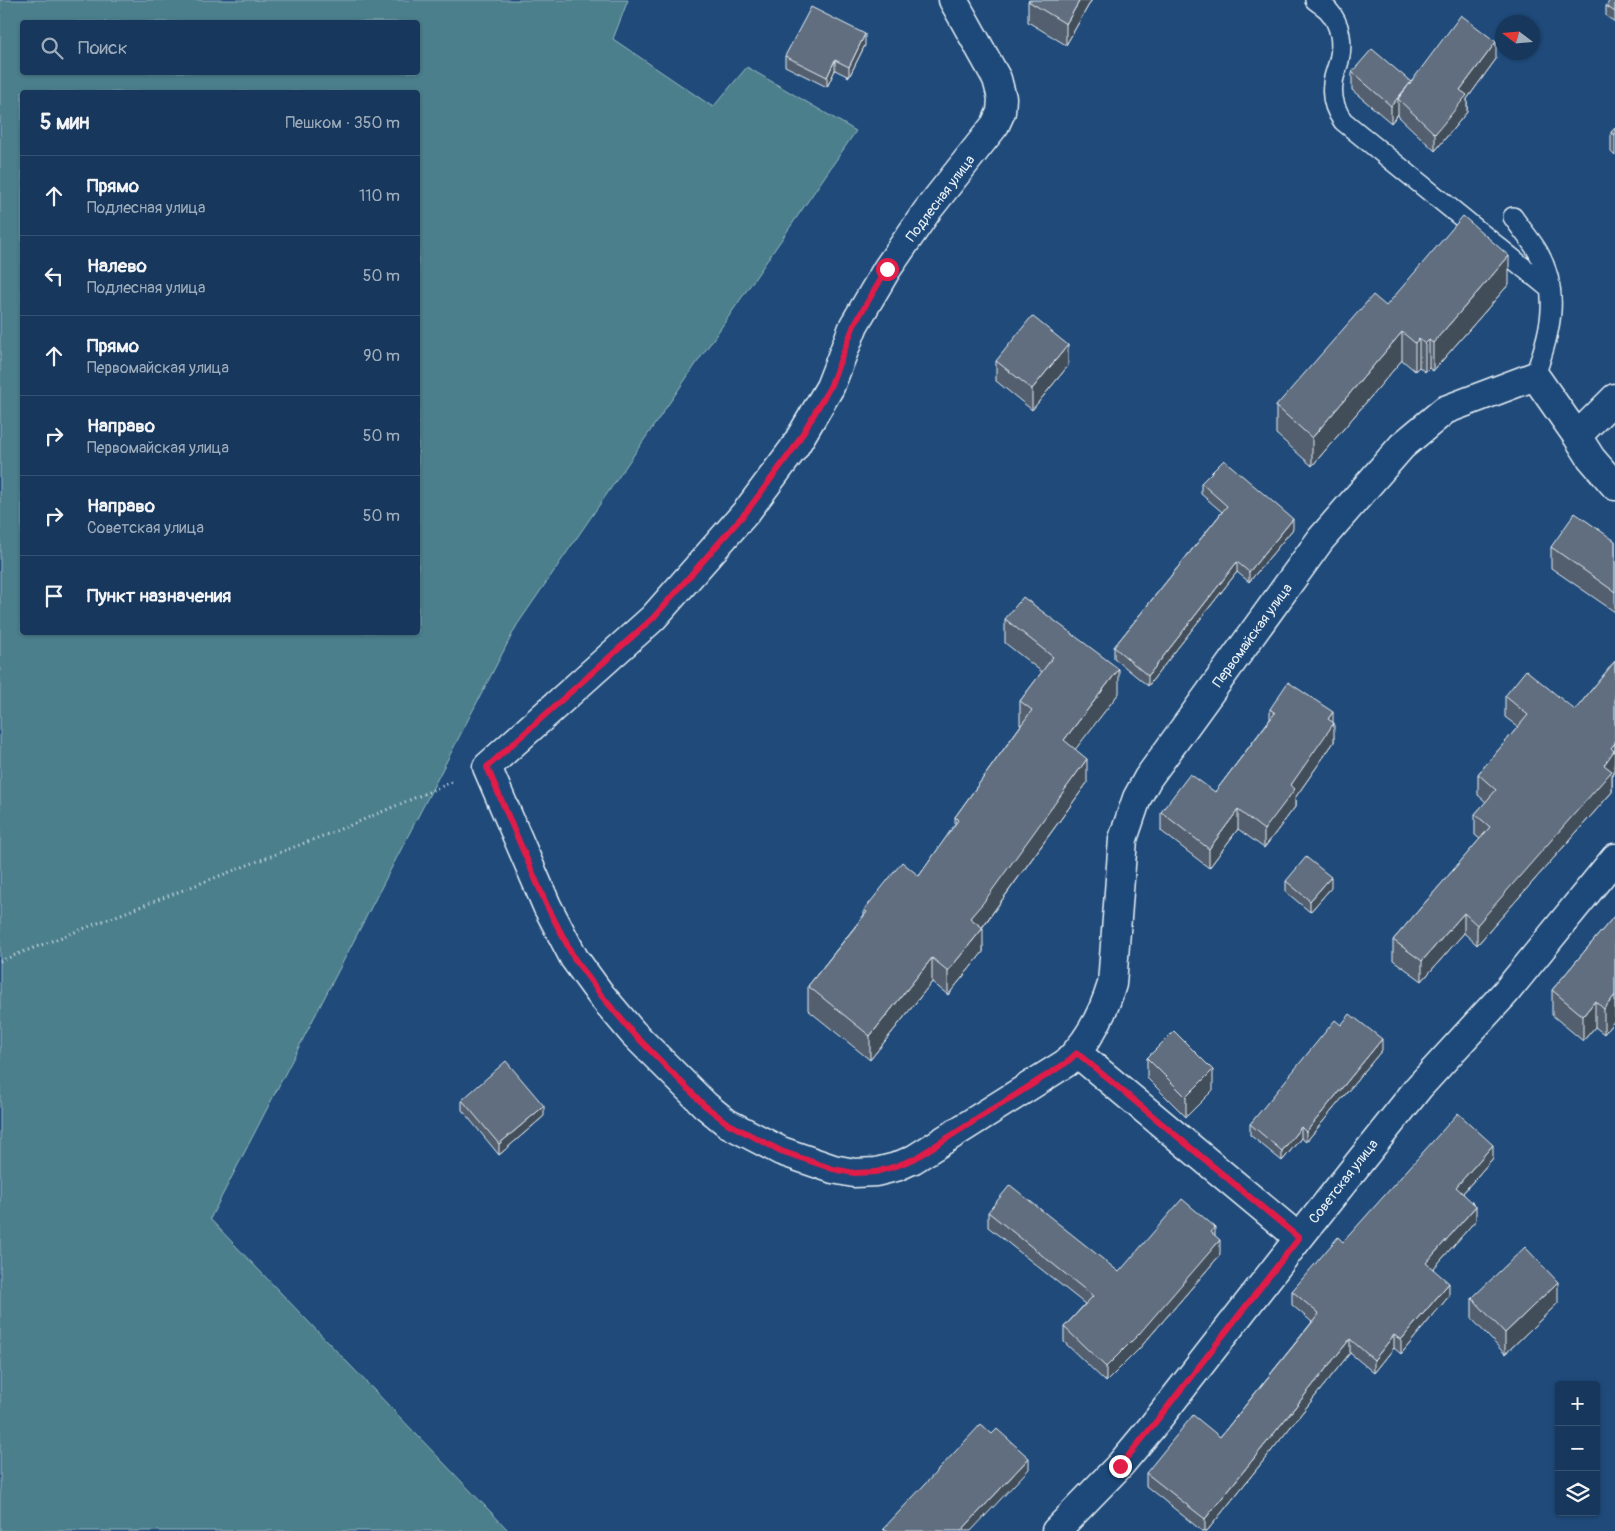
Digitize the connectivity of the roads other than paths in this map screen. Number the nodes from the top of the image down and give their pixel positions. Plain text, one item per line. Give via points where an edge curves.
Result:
1 (952, 0) edge
2 (1315, 0) edge
3 (1513, 217) dead end
4 (1550, 289) junction
5 (1535, 376) junction
6 (1615, 398) edge
7 (1578, 436) junction
8 (1615, 486) edge
9 (1615, 858) edge
10 (632, 1032) joint
11 (1077, 1053) junction
12 (1299, 1238) junction
13 (1056, 1531) edge

1 - 10 street, Подлесная улица via 997,79 1002,98 1001,112 995,125 927,211 887,269 854,325 830,387 794,448 747,511 653,618 487,767 547,906 574,958
2 - 4 lane via 1328,10 1340,34 1332,98 1343,121
3 - 4 lane via 1538,252
4 - 5 lane via 1550,327
5 - 7 street
5 - 11 street, Первомайская улица via 1445,410 1402,446 1321,539 1148,778 1137,798 1123,839 1112,984 1094,1029
6 - 7 street
7 - 8 street via 1591,458
9 - 12 street, Советская улица via 1506,992 1419,1087
10 - 11 street, Первомайская улица via 704,1105 727,1123 781,1151 854,1173 876,1172 914,1159
11 - 12 street
12 - 13 street, Советская улица via 1127,1458

